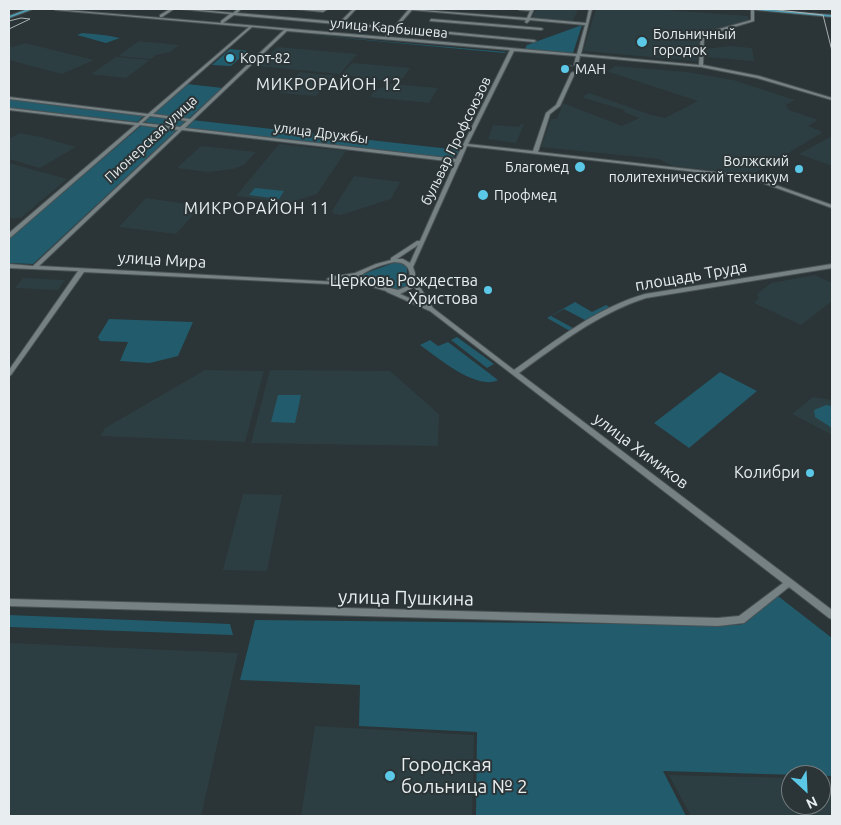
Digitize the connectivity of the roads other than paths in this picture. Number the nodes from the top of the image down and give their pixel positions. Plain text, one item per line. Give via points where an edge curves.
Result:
1 (31, 9) edge
2 (55, 9) edge
3 (71, 9) edge
4 (172, 9) edge
5 (182, 9) edge
6 (240, 9) edge
7 (295, 9) edge
8 (355, 9) edge
9 (411, 9) edge
10 (519, 9) edge
11 (532, 9) edge
12 (591, 9) edge
13 (747, 9) edge
14 (753, 9) edge
15 (325, 10) edge
16 (439, 10) edge
17 (234, 13) junction
18 (161, 16) junction
19 (832, 16) edge
20 (9, 17) edge
21 (528, 19) junction
22 (319, 21) junction
23 (222, 22) junction
24 (341, 23) junction
25 (586, 24) junction
26 (251, 27) junction
27 (396, 27) junction
28 (524, 28) junction
29 (286, 30) junction
30 (309, 30) junction
31 (541, 30) dead end
32 (387, 37) junction
33 (519, 38) junction
34 (521, 50) junction
35 (511, 52) junction
36 (575, 61) junction
37 (701, 66) junction
38 (571, 73) tunnel mouth
39 (9, 98) edge
40 (832, 100) edge
41 (9, 109) edge
42 (149, 114) junction
43 (190, 120) junction
44 (139, 124) junction
45 (180, 129) junction
46 (466, 145) junction
47 (535, 153) junction
48 (459, 160) junction
49 (832, 207) edge
50 (9, 236) edge
51 (420, 242) junction
52 (390, 261) junction
53 (9, 266) edge
54 (411, 266) junction
55 (832, 266) edge
56 (34, 268) junction
57 (82, 270) junction
58 (359, 273) junction
59 (413, 280) junction
60 (315, 281) junction
61 (367, 285) junction
62 (389, 291) junction
63 (432, 310) junction
64 (514, 373) junction
65 (9, 374) edge
66 (790, 582) junction
67 (9, 603) edge
68 (832, 615) edge

1 - 20 main road
2 - 26 street, улица Карбышева
3 - 18 street
4 - 18 street
5 - 17 street
6 - 17 street
7 - 15 street
8 - 24 street
9 - 16 street
9 - 27 street
10 - 11 street
11 - 21 street
12 - 25 street
13 - 14 main road
14 - 19 main road
14 - 37 street via 749,22 702,35
16 - 21 street
16 - 28 street via 431,20
17 - 22 street
17 - 23 street
18 - 23 street
21 - 25 street
21 - 28 street
22 - 24 street
22 - 30 street
23 - 30 street
24 - 27 street
25 - 36 street
26 - 29 street, улица Карбышева
26 - 42 street, Пионерская улица
27 - 32 street
27 - 33 street
28 - 31 street
28 - 33 street
29 - 35 street, улица Карбышева
29 - 43 street, Пионерская улица
30 - 32 street
32 - 34 street
33 - 34 street via 534,41
34 - 35 street, улица Карбышева
34 - 36 street, улица Карбышева
35 - 36 street, улица Карбышева
35 - 46 street, бульвар Профсоюзов
36 - 37 street, улица Карбышева
36 - 40 street, улица Карбышева via 718,72
37 - 40 street, улица Карбышева via 758,77
38 - 47 street via 558,106 548,113
39 - 42 street
41 - 44 street
42 - 43 street
42 - 44 street, Пионерская улица
43 - 45 street, Пионерская улица
44 - 45 street, улица Дружбы
44 - 50 street, Пионерская улица
45 - 48 street, улица Дружбы
45 - 56 street, Пионерская улица
46 - 47 street
46 - 48 street, бульвар Профсоюзов
47 - 49 street via 750,178
48 - 51 street, бульвар Профсоюзов
51 - 52 street
51 - 54 street, бульвар Профсоюзов
52 - 54 street via 403,260
52 - 58 street
53 - 56 street, улица Мира
54 - 59 street
55 - 64 street, площадь Труда via 628,300
56 - 57 street, улица Мира
57 - 60 street, улица Мира
57 - 65 street
58 - 60 street, улица Мира
58 - 61 street via 356,278
59 - 62 street via 406,290
59 - 63 street, улица Химиков
60 - 61 street, улица Мира
61 - 62 street
62 - 63 street, улица Химиков
63 - 64 street, улица Химиков
64 - 66 street, улица Химиков
66 - 67 street, улица Пушкина via 741,620 718,622
66 - 68 street, улица Химиков

